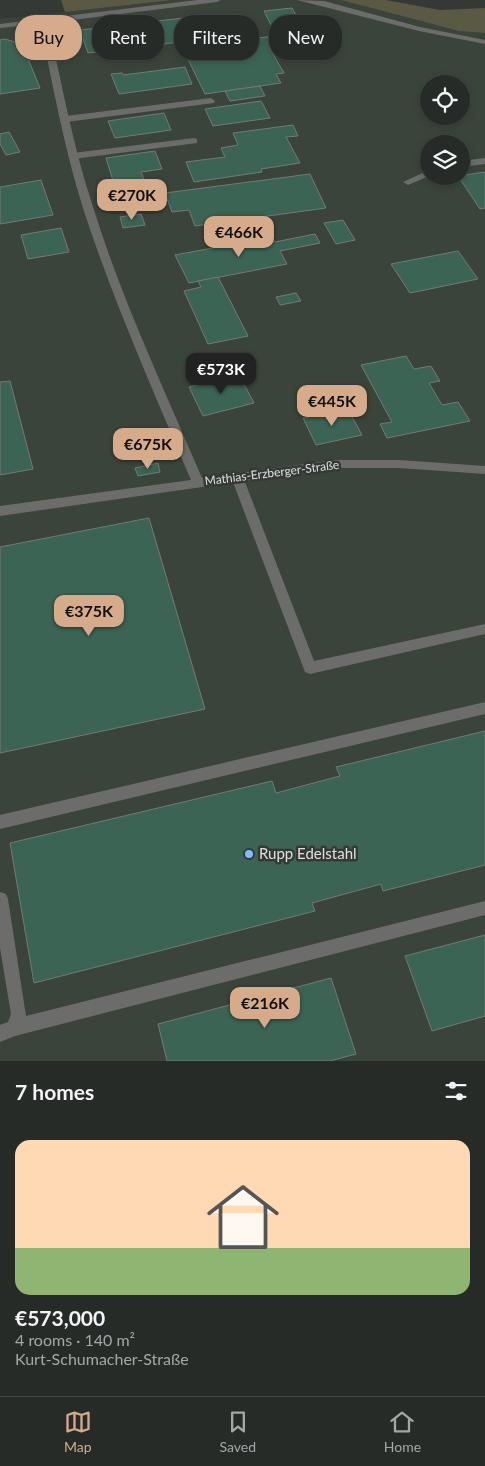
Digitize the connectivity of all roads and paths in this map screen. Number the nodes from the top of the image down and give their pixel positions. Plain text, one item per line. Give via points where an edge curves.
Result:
1 (217, 0) edge
2 (301, 0) edge
3 (82, 16) edge
4 (15, 24) edge
5 (0, 26) edge
6 (485, 42) edge
7 (52, 60) edge
8 (211, 101) dead end
9 (66, 119) junction
10 (194, 140) dead end
11 (73, 156) junction
12 (485, 160) edge
13 (470, 162) edge
14 (420, 177) edge
15 (408, 182) dead end
16 (485, 470) edge
17 (237, 477) junction
18 (198, 483) junction
19 (0, 511) edge
20 (485, 629) edge
21 (485, 708) edge
22 (0, 822) edge
23 (0, 899) edge
24 (485, 908) edge
25 (7, 1031) edge

1 - 3 street
2 - 6 street
4 - 5 street
7 - 9 street
8 - 9 street
9 - 11 street
10 - 11 street
11 - 18 street via 105,260
12 - 13 street
14 - 15 street
16 - 17 street, Mathias-Erzberger-Straße via 399,464 335,464
17 - 18 street, Mathias-Erzberger-Straße
17 - 20 street via 310,668
18 - 19 street, Mathias-Erzberger-Straße
21 - 22 street
23 - 25 street via 19,1014
24 - 25 street

